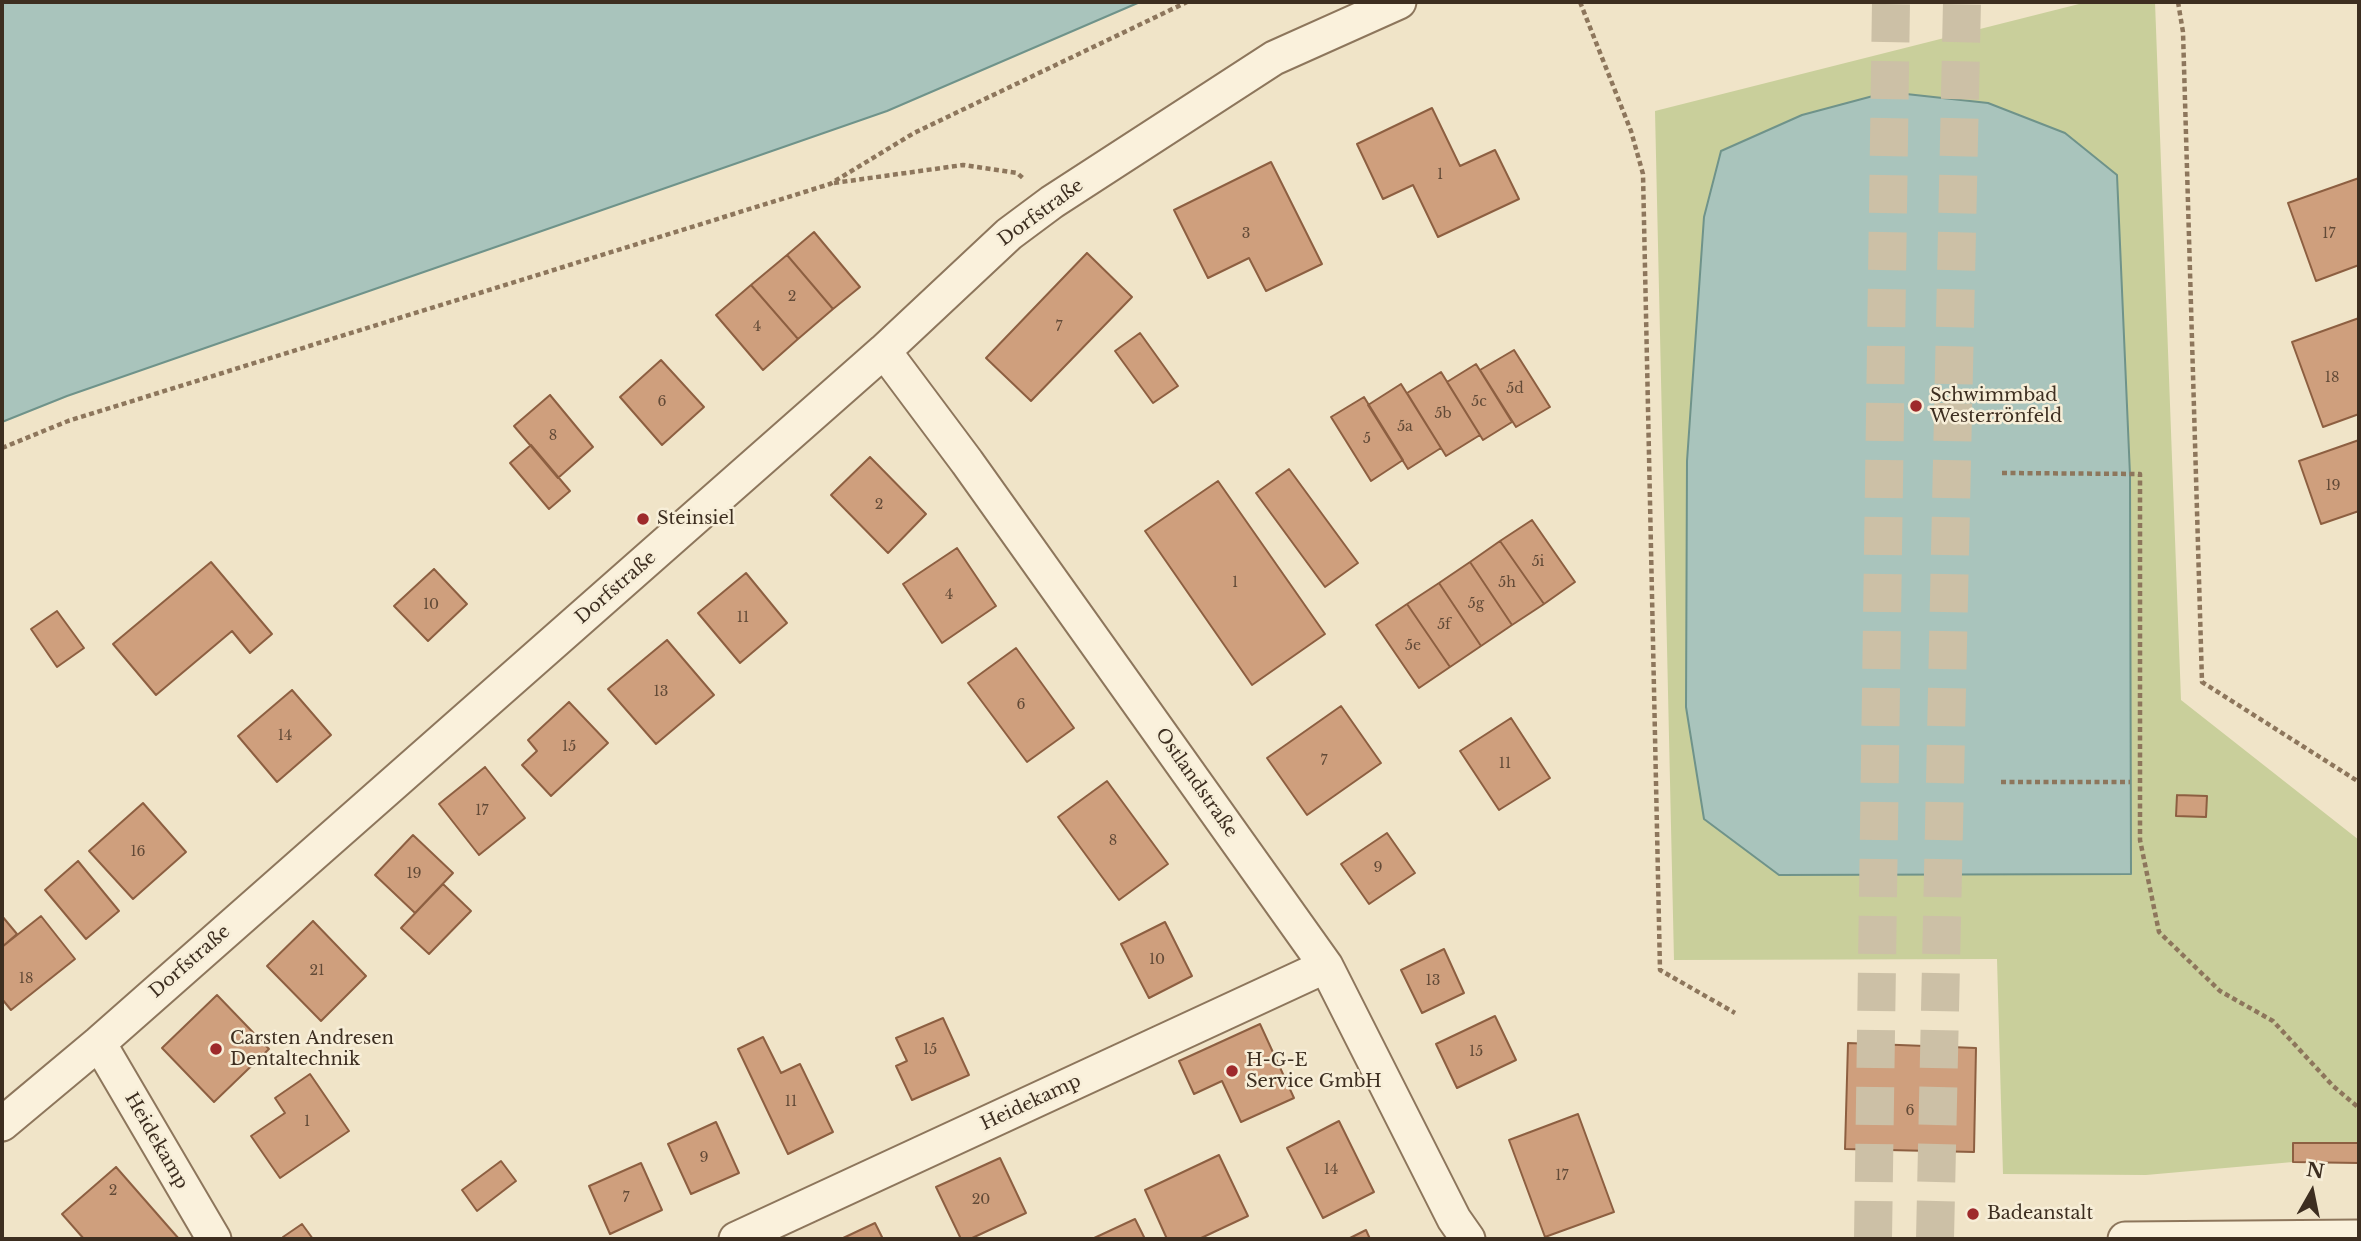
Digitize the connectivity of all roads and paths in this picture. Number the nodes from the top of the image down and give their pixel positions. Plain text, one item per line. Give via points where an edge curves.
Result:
1 (1187, 2) edge
2 (1399, 2) edge
3 (1580, 2) edge
4 (2178, 2) edge
5 (830, 184) junction
6 (1052, 202) junction
7 (884, 351) junction
8 (2, 448) edge
9 (2002, 473) dead end
10 (2001, 782) dead end
11 (2130, 782) dead end
12 (2359, 782) edge
13 (1326, 966) junction
14 (1735, 1013) dead end
15 (99, 1043) junction
16 (2359, 1108) edge
17 (2, 1124) edge
18 (2359, 1237) edge
19 (2197, 1238) edge
20 (214, 1239) edge
21 (736, 1239) edge
22 (1468, 1239) edge
23 (2125, 1239) edge

1 - 5 path via 914,133
2 - 6 street, Dorfstraße via 1274,58
3 - 14 path via 1631,131 1643,174 1660,970
4 - 12 path via 2202,682
5 - 6 path via 963,165 1017,173
5 - 8 path via 68,421
6 - 7 street, Dorfstraße via 1009,234
7 - 13 street, Ostlandstraße
7 - 15 street, Dorfstraße
9 - 16 path via 2140,474 2140,840 2159,932 2220,991 2273,1021
10 - 11 path
13 - 21 street, Heidekamp
13 - 22 street, Ostlandstraße
15 - 17 street, Dorfstraße
15 - 20 street, Heidekamp
18 - 19 street
19 - 23 street

